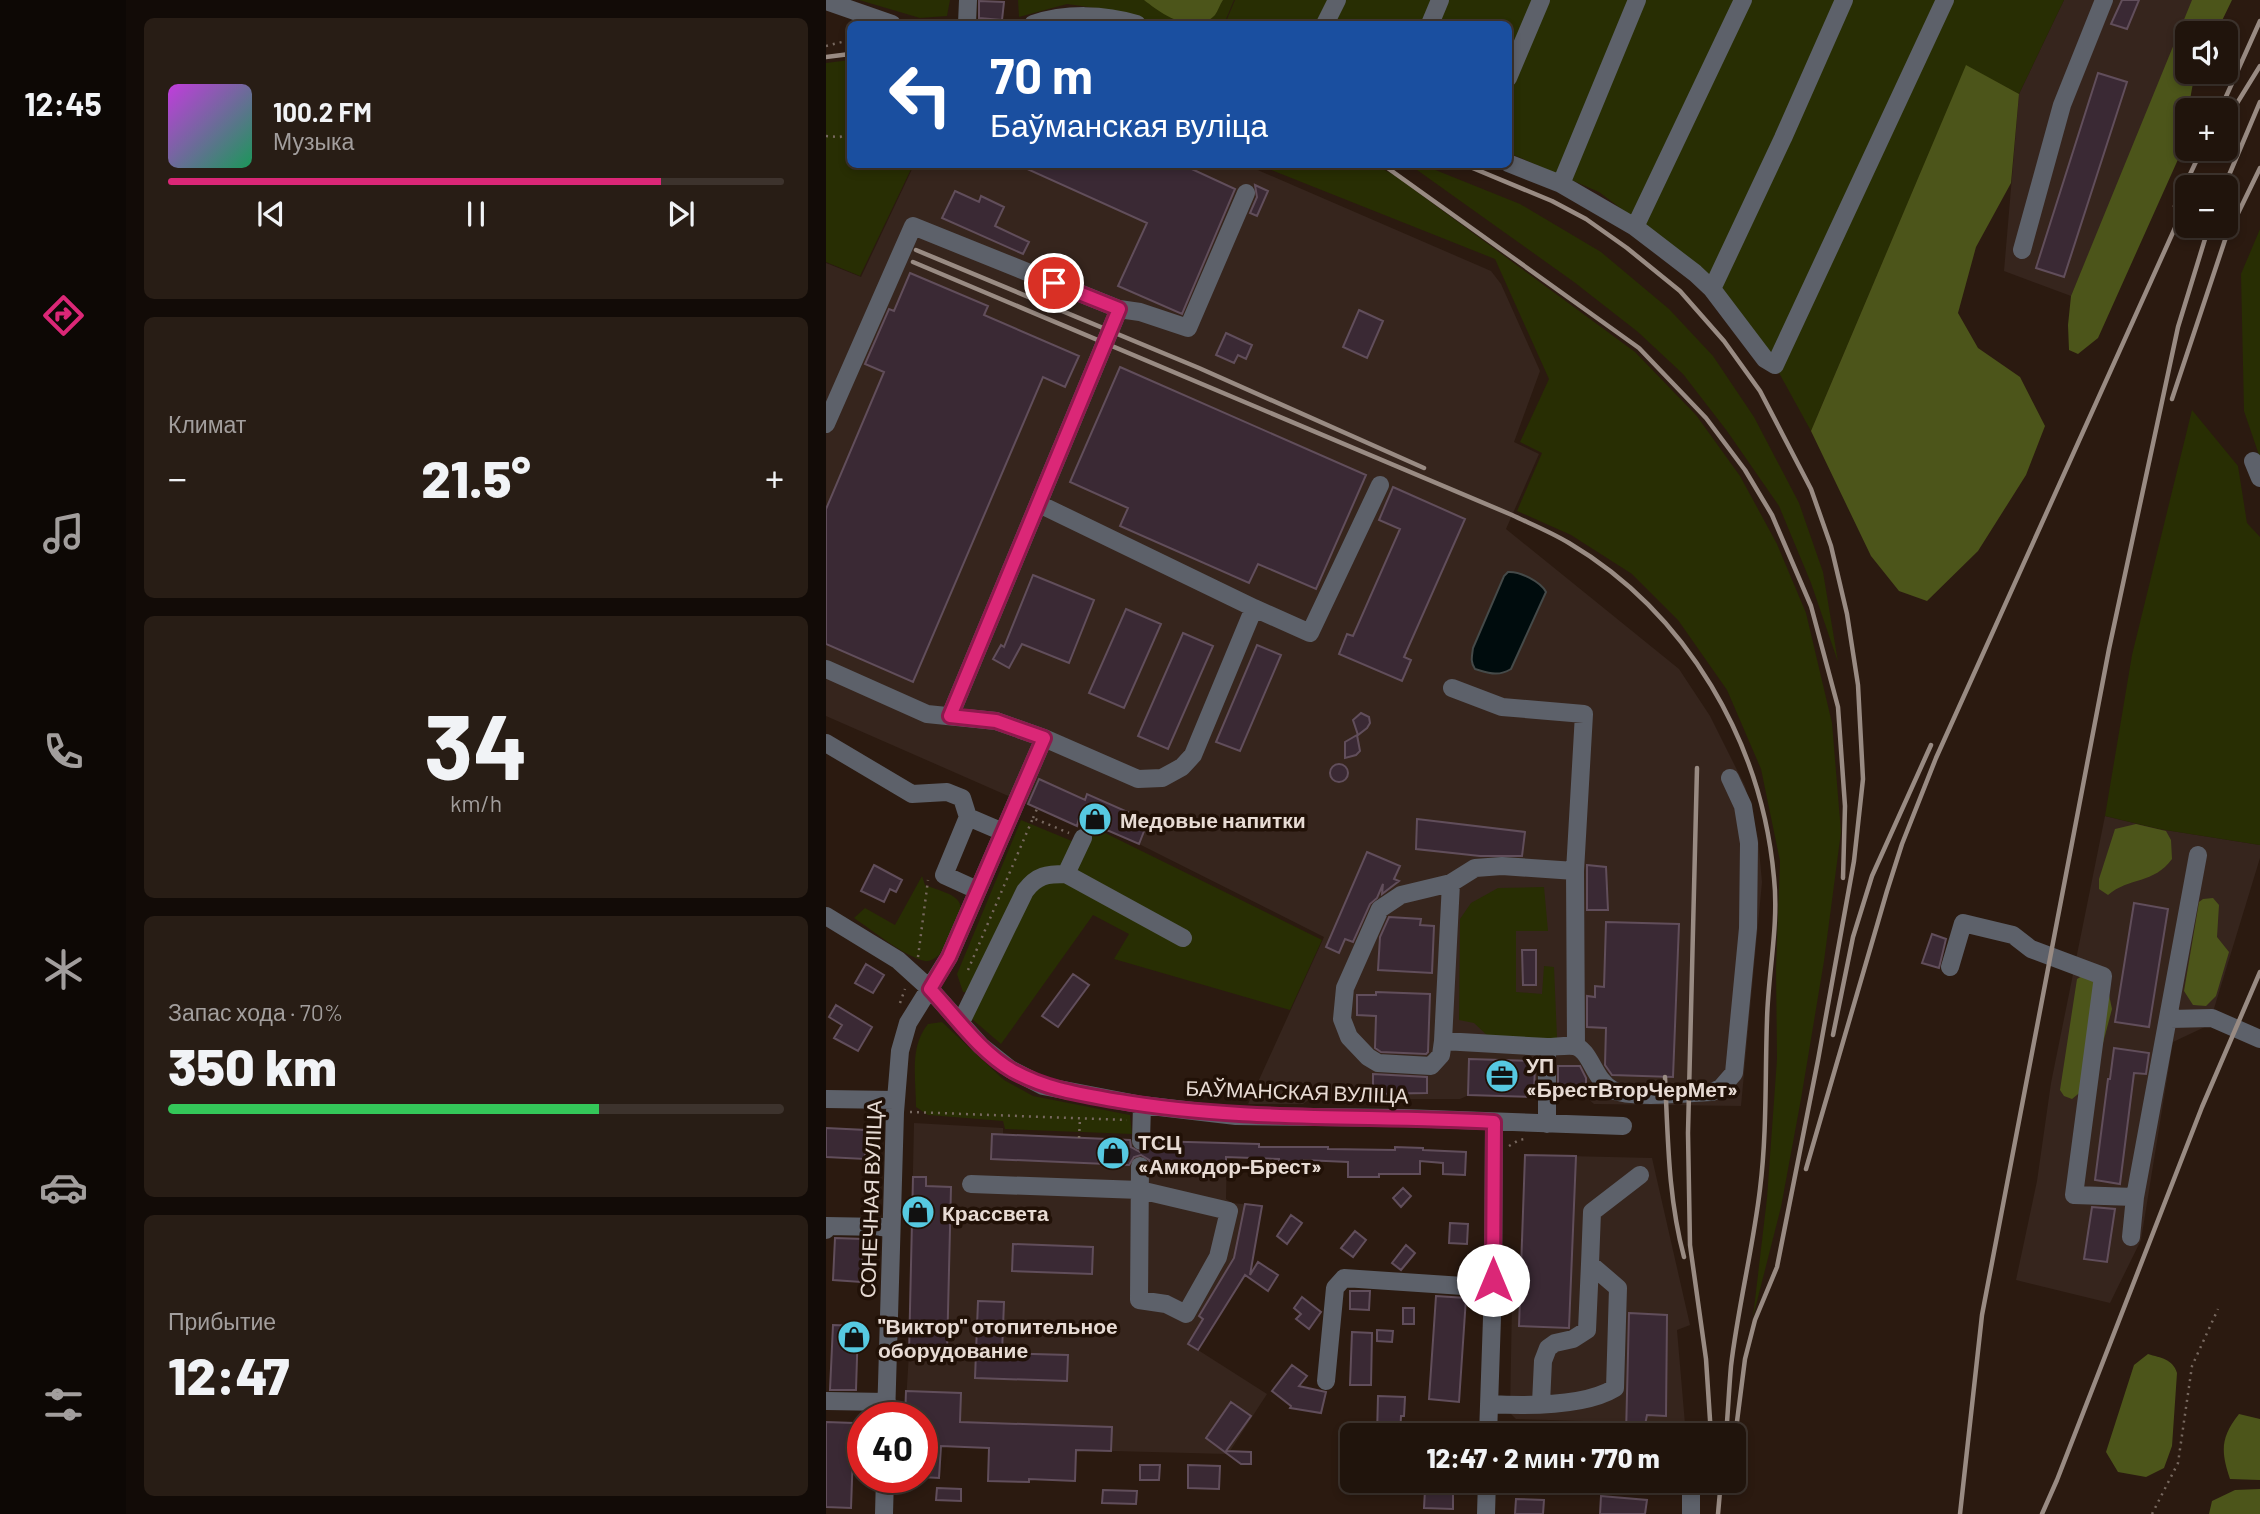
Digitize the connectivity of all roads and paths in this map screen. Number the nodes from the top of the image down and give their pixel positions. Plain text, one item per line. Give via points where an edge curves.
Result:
1 (968, 0) edge
2 (1077, 0) edge
3 (1337, 0) edge
4 (1440, 0) edge
5 (1541, 0) edge
6 (1637, 0) edge
7 (1743, 0) edge
8 (1844, 0) edge
9 (1945, 0) edge
10 (2104, 0) edge
11 (826, 1) edge
12 (1065, 17) junction
13 (883, 21) edge
14 (967, 21) edge
15 (1047, 21) edge
16 (1126, 21) edge
17 (1326, 21) edge
18 (1431, 21) edge
19 (847, 41) edge
20 (826, 46) edge
21 (1512, 69) edge
22 (847, 134) edge
23 (826, 136) edge
24 (1512, 165) edge
25 (1561, 184) junction
26 (1246, 193) dead end
27 (1634, 227) junction
28 (2022, 250) dead end
29 (1712, 289) junction
30 (1119, 309) junction
31 (826, 424) edge
32 (1380, 485) dead end
33 (1039, 504) junction
34 (1254, 608) junction
35 (826, 669) edge
36 (1452, 688) dead end
37 (950, 716) junction
38 (1044, 738) junction
39 (826, 743) edge
40 (1730, 778) dead end
41 (1037, 809) dead end
42 (968, 817) junction
43 (1033, 818) dead end
44 (1003, 832) junction
45 (1083, 838) dead end
46 (2199, 855) dead end
47 (1575, 871) junction
48 (1066, 874) junction
49 (1451, 883) junction
50 (977, 890) junction
51 (826, 916) edge
52 (1183, 938) dead end
53 (1950, 967) dead end
54 (930, 989) junction
55 (2170, 1019) junction
56 (961, 1022) junction
57 (2260, 1039) edge
58 (1443, 1041) junction
59 (1576, 1046) junction
60 (1547, 1047) junction
61 (826, 1099) edge
62 (895, 1100) junction
63 (1142, 1105) junction
64 (1080, 1119) dead end
65 (1494, 1122) junction
66 (1547, 1124) junction
67 (1623, 1126) dead end
68 (1079, 1138) dead end
69 (1141, 1141) dead end
70 (1140, 1166) dead end
71 (1640, 1175) dead end
72 (971, 1184) dead end
73 (1140, 1189) junction
74 (2135, 1197) junction
75 (826, 1230) edge
76 (891, 1230) junction
77 (2131, 1237) dead end
78 (1590, 1264) junction
79 (1493, 1288) junction
80 (2218, 1308) dead end
81 (1326, 1381) dead end
82 (826, 1401) edge
83 (887, 1402) edge
84 (1541, 1403) junction
85 (847, 1404) edge
86 (1489, 1404) junction
87 (1488, 1423) edge
88 (885, 1493) edge
89 (1487, 1493) edge
90 (1691, 1493) edge
91 (884, 1514) edge
92 (1486, 1514) edge
93 (1691, 1514) edge
94 (2152, 1514) edge

1 - 14 street
2 - 12 street
3 - 17 street
4 - 18 street
5 - 21 street
6 - 25 street
7 - 27 street
8 - 29 street
9 - 29 street via 1775,365 1765,359
10 - 28 street via 2062,105
11 - 13 street
12 - 15 street
12 - 16 street
19 - 20 path
22 - 23 path
24 - 25 street
25 - 27 street
26 - 30 street via 1188,328
27 - 29 street
30 - 31 street via 913,226
30 - 33 street
32 - 34 street via 1310,633
33 - 34 street
33 - 37 street
34 - 38 street via 1193,755 1182,767 1161,778 1138,779
35 - 37 street via 927,714
36 - 47 street via 1502,707 1584,714
37 - 38 street via 996,721
38 - 44 street, СОНЕЧНАЯ ВУЛІЦА
39 - 42 street via 912,794 947,792 962,798
40 - 59 street via 1742,806 1749,844 1748,928 1734,1073 1712,1092 1615,1092 1603,1084 1586,1052
41 - 43 path
42 - 44 street
42 - 50 street via 944,875
44 - 50 street, СОНЕЧНАЯ ВУЛІЦА
45 - 48 street
46 - 55 street
47 - 49 street via 1475,868
47 - 59 street
48 - 52 street
48 - 56 street via 1046,874 1034,879 1025,891
49 - 58 street
49 - 58 street via 1401,895 1380,909 1345,988 1342,1019 1349,1037 1378,1063 1431,1066 1441,1055
50 - 54 street, СОНЕЧНАЯ ВУЛІЦА
51 - 54 street, БАЎМАНСКАЯ ВУЛІЦА via 898,960
53 - 74 street via 1963,923 2013,935 2031,949 2103,976 2074,1195
54 - 56 street, БАЎМАНСКАЯ ВУЛІЦА
54 - 62 street, СОНЕЧНАЯ ВУЛІЦА via 908,1023
55 - 57 street via 2212,1018
55 - 74 street
56 - 63 street, БАЎМАНСКАЯ ВУЛІЦА via 1000,1062 1043,1086
58 - 60 street
59 - 60 street
60 - 66 street
61 - 62 street
62 - 76 street, СОНЕЧНАЯ ВУЛІЦА
63 - 65 street, БАЎМАНСКАЯ ВУЛІЦА via 1237,1116
63 - 69 street
64 - 68 path
65 - 66 street, БАЎМАНСКАЯ ВУЛІЦА
65 - 79 street
66 - 67 street, БАЎМАНСКАЯ ВУЛІЦА
70 - 73 street
71 - 78 street via 1592,1212
72 - 73 street
73 - 73 street via 1139,1300 1166,1304 1186,1314 1218,1257 1229,1211
74 - 77 street
75 - 76 street via 826,1226
76 - 83 street, СОНЕЧНАЯ ВУЛІЦА
78 - 84 street via 1587,1330 1548,1348
78 - 84 street via 1618,1288 1615,1388 1604,1395
79 - 81 street via 1343,1278 1335,1288
79 - 86 street
80 - 94 path via 2192,1366 2178,1463
82 - 85 street
84 - 86 street
86 - 87 street
88 - 91 street
89 - 92 street
90 - 93 street

